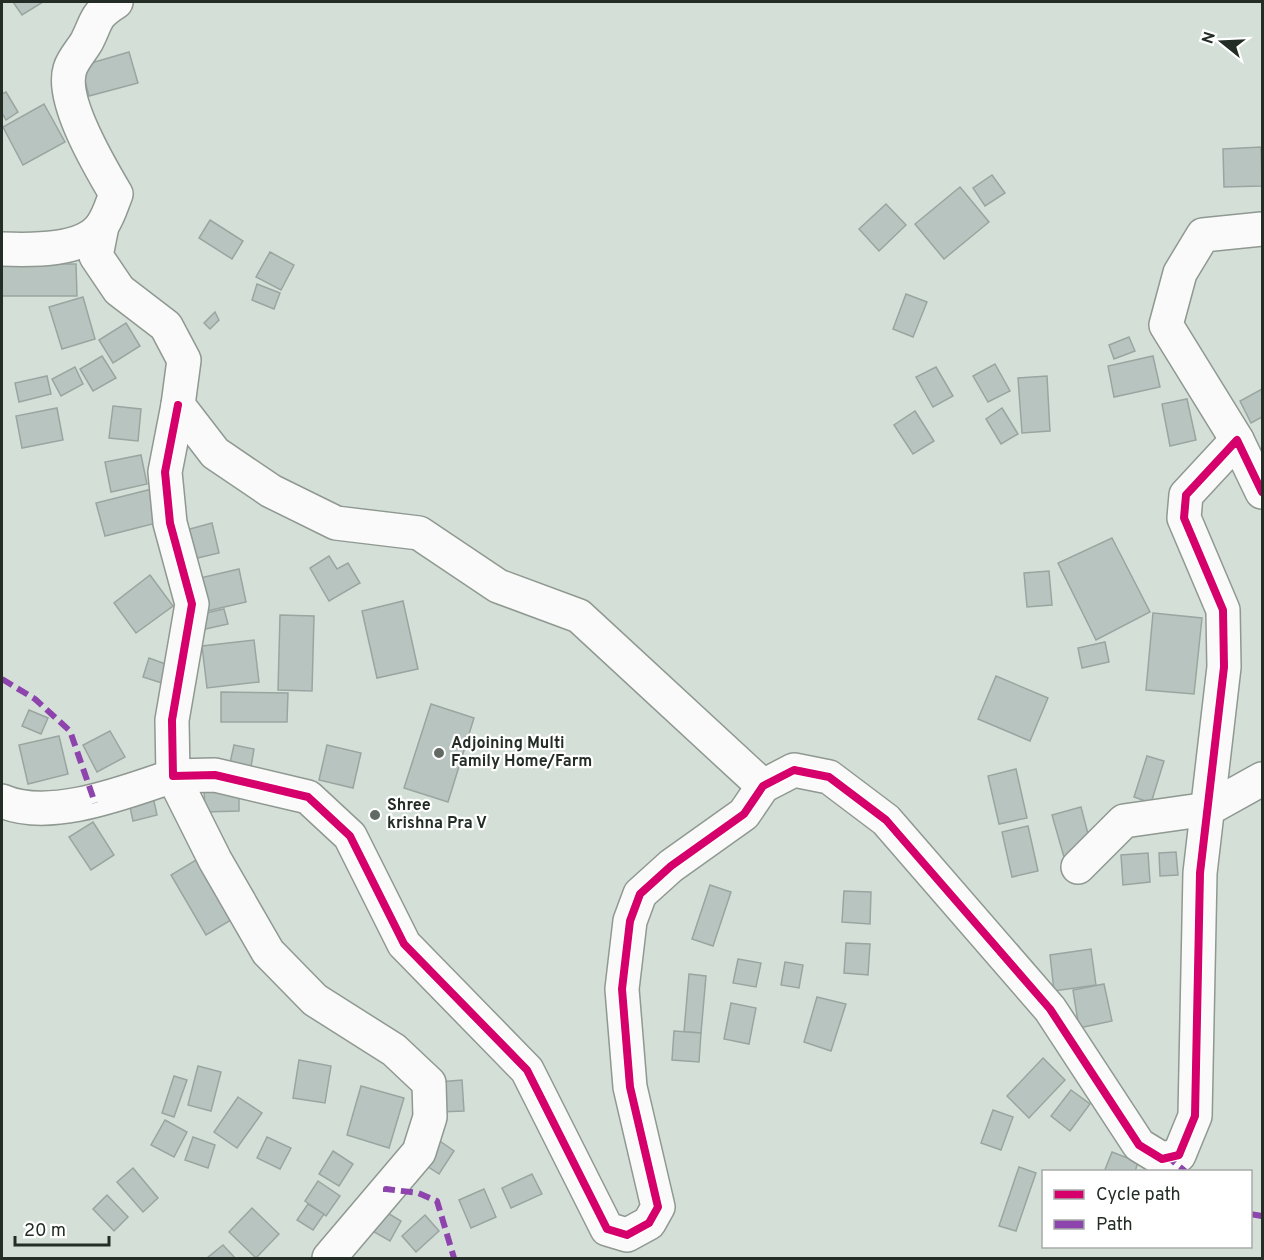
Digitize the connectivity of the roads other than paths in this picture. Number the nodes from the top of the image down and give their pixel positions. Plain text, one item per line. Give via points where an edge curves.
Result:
1 (116, 2) edge
2 (102, 226) junction
3 (1263, 229) edge
4 (2, 249) edge
5 (178, 405) junction
6 (1237, 440) junction
7 (1263, 492) edge
8 (173, 776) junction
9 (1263, 779) edge
10 (763, 786) junction
11 (2, 801) edge
12 (1208, 809) junction
13 (1077, 867) dead end
14 (330, 1258) edge

1 - 2 street via 98,14 70,69 68,93 99,166 116,194
2 - 4 street via 82,240 47,250
2 - 5 street via 96,256 119,290 166,326 184,360
3 - 6 street via 1203,235 1180,273 1166,325
5 - 8 street via 165,472 170,523 192,604 172,720
5 - 10 street via 215,453 271,491 336,523 419,533 498,586 579,616
6 - 7 street
6 - 12 street via 1186,495 1184,518 1223,610 1224,667
8 - 10 street via 215,775 308,797 350,836 404,944 527,1070 607,1229 627,1234 648,1223 658,1207 630,1088 622,989 630,921 640,894 671,866 744,814
8 - 11 street via 95,803 18,808
8 - 14 street via 268,952 315,1000 394,1050 429,1083 430,1117 419,1152
9 - 12 street
10 - 12 street via 794,770 829,777 886,820 1050,1009 1139,1145 1162,1159 1179,1155 1195,1116 1200,873
12 - 13 street via 1124,821

